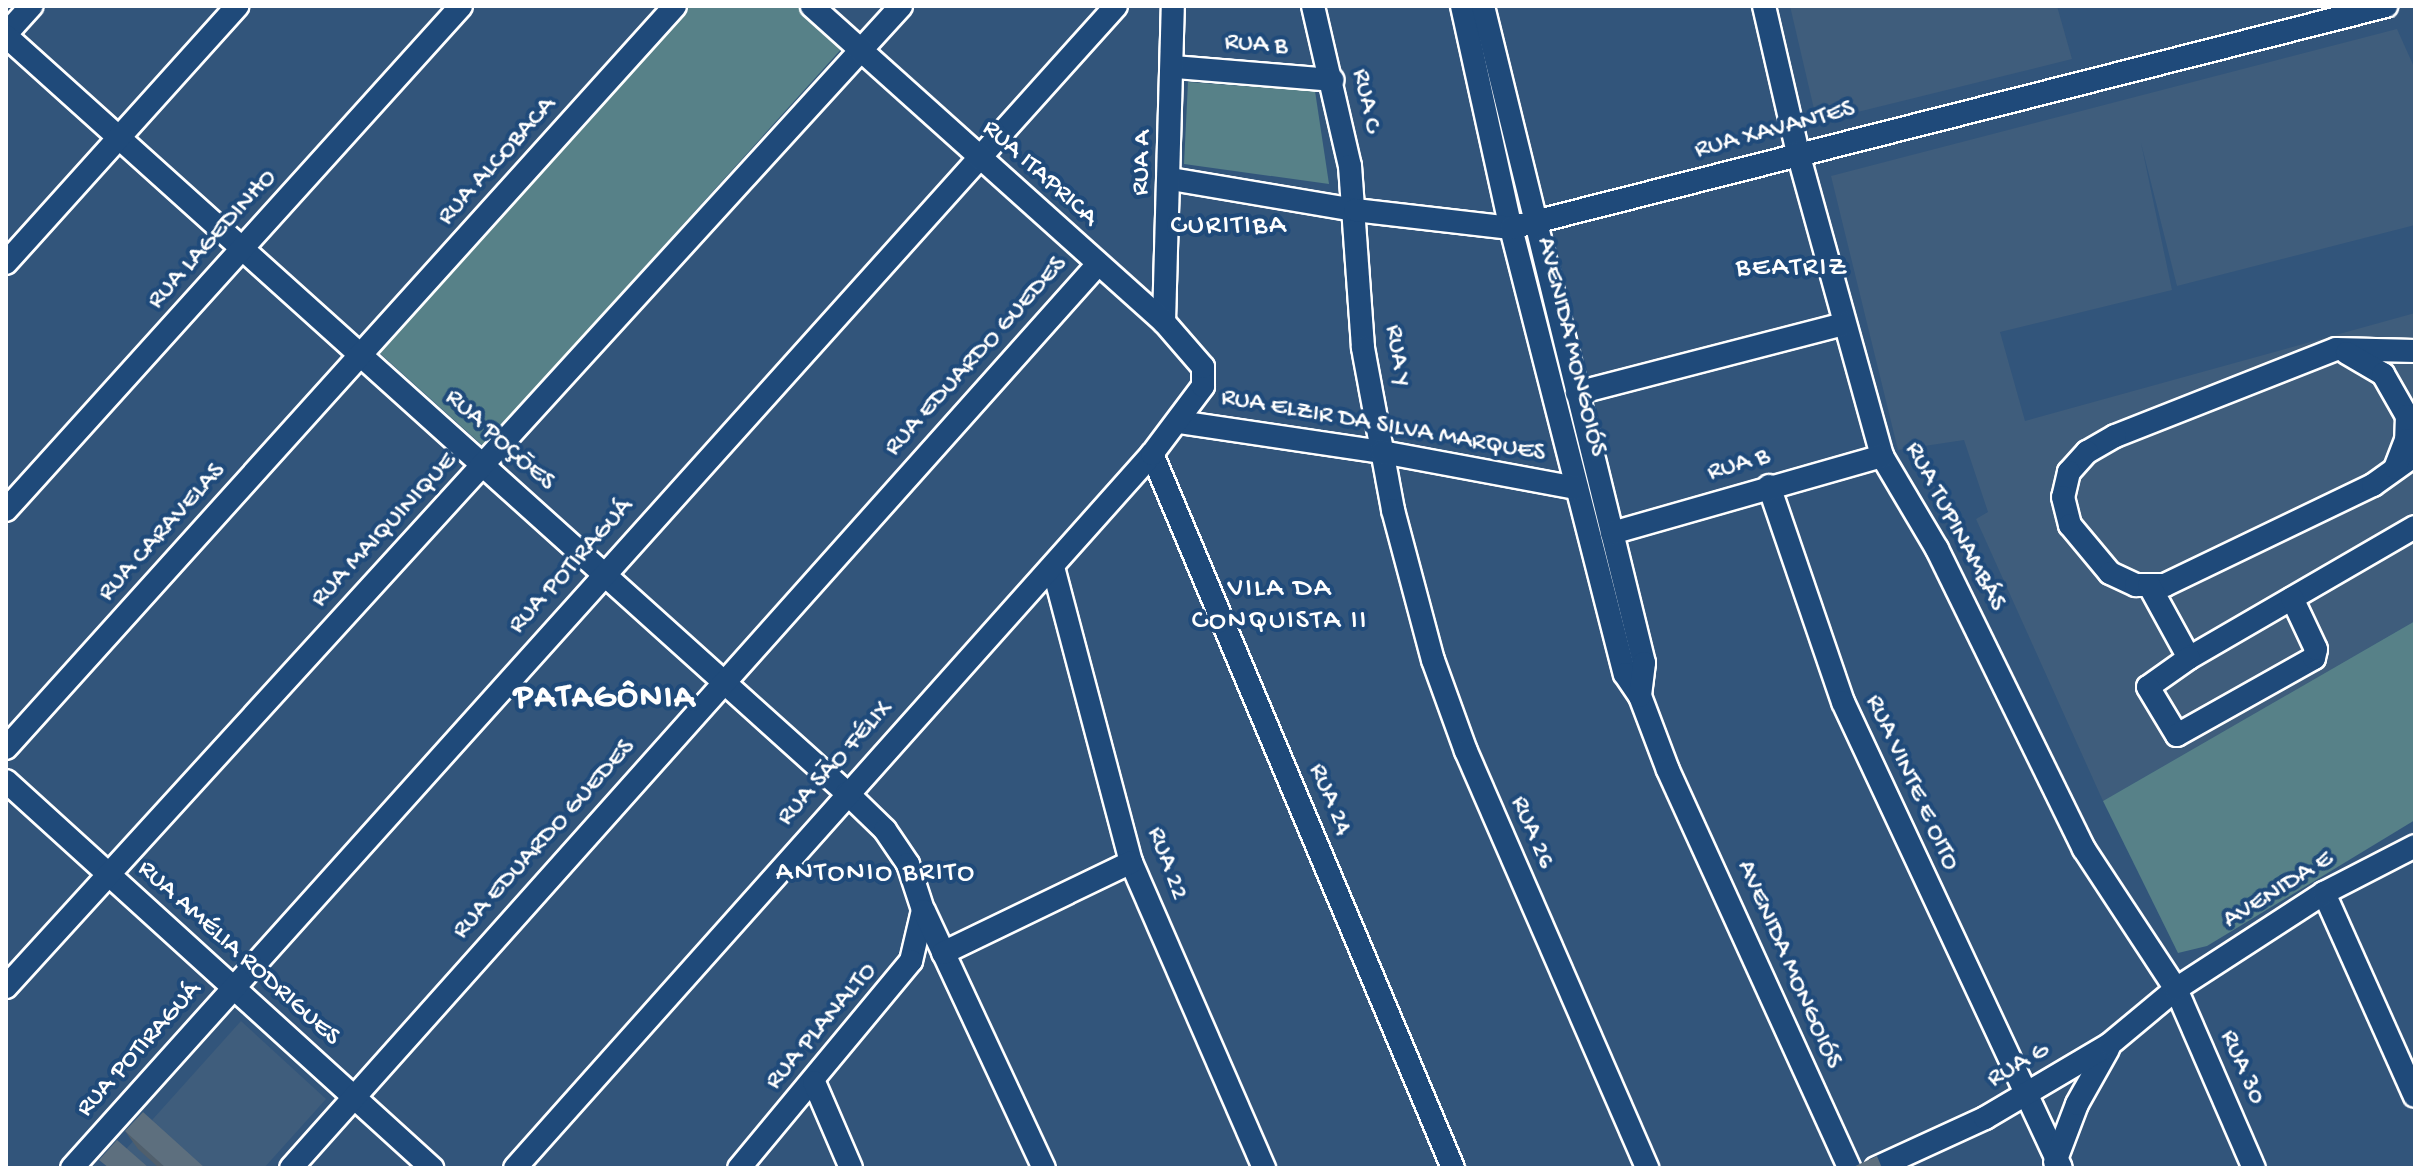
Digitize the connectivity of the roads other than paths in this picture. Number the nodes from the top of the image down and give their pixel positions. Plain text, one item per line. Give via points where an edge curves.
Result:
1 (31, 6) edge
2 (237, 6) edge
3 (461, 6) edge
4 (675, 6) edge
5 (812, 6) edge
6 (901, 6) edge
7 (1116, 6) edge
8 (1173, 6) edge
9 (1313, 6) edge
10 (1462, 6) edge
11 (1483, 6) edge
12 (1764, 6) edge
13 (2386, 6) edge
14 (6, 35) edge
15 (862, 51) junction
16 (1175, 67) junction
17 (1332, 80) junction
18 (120, 137) junction
19 (1798, 153) junction
20 (978, 157) junction
21 (1171, 179) junction
22 (1355, 210) junction
23 (1535, 223) junction
24 (1511, 228) junction
25 (245, 247) junction
26 (6, 263) edge
27 (1098, 264) junction
28 (1164, 322) junction
29 (1844, 324) junction
30 (2336, 349) junction
31 (2415, 351) edge
32 (362, 356) junction
33 (1577, 393) junction
34 (1199, 396) joint
35 (1179, 422) junction
36 (1382, 452) junction
37 (1152, 454) junction
38 (2415, 455) edge
39 (1882, 456) junction
40 (484, 465) junction
41 (2394, 470) junction
42 (1769, 486) junction
43 (1577, 488) junction
44 (6, 510) edge
45 (1393, 510) joint
46 (2415, 527) edge
47 (1612, 533) junction
48 (1053, 567) junction
49 (604, 574) junction
50 (2149, 585) junction
51 (2292, 598) junction
52 (2189, 658) junction
53 (721, 684) junction
54 (1640, 696) junction
55 (6, 748) edge
56 (6, 781) edge
57 (847, 793) junction
58 (2415, 846) edge
59 (1131, 862) junction
60 (107, 873) junction
61 (2324, 893) junction
62 (923, 910) junction
63 (943, 953) junction
64 (6, 987) edge
65 (234, 988) junction
66 (2176, 989) junction
67 (2110, 1044) junction
68 (814, 1082) junction
69 (2029, 1093) junction
70 (2415, 1096) edge
71 (354, 1097) junction
72 (2056, 1165) edge
73 (72, 1168) edge
74 (291, 1168) edge
75 (432, 1168) edge
76 (515, 1168) edge
77 (739, 1168) edge
78 (851, 1168) edge
79 (1044, 1168) edge
80 (1264, 1168) edge
81 (1453, 1168) edge
82 (1647, 1168) edge
83 (1849, 1168) edge
84 (1876, 1168) edge
85 (2254, 1168) edge

1 - 14 street
2 - 18 street
3 - 25 street, RUA LAGEDINHO
4 - 32 street, RUA ALCOBACA
5 - 15 street, RUA ITAPRICA
6 - 15 street, RUA MAIQUINIQUE
7 - 20 street, RUA POTIRAGUÁ
8 - 16 street, RUA A
9 - 17 street, RUA C
10 - 24 street, AVENIDA MONGOIÓS
11 - 23 street, AVENIDA MONGOIÓS
12 - 19 street, RUA TUPINAMBÁS
13 - 19 street, RUA XAVANTES
14 - 18 street, RUA POÇÕES
15 - 20 street, RUA ITAPRICA
15 - 40 street, RUA MAIQUINIQUE
16 - 17 street, RUA B
16 - 21 street, RUA A
17 - 22 street, RUA C
18 - 25 street, RUA POÇÕES
18 - 26 street
19 - 23 street, RUA XAVANTES
19 - 29 street, RUA TUPINAMBÁS
20 - 27 street, RUA ITAPRICA
20 - 49 street, RUA POTIRAGUÁ
21 - 22 street, RUA XAVANTES
21 - 28 street, RUA A
22 - 24 street, RUA XAVANTES
22 - 36 street, RUA Y via 1363,348
23 - 24 street, RUA XAVANTES
23 - 33 street, AVENIDA MONGOIÓS
24 - 43 street, AVENIDA MONGOIÓS
25 - 32 street, RUA POÇÕES
25 - 44 street, RUA LAGEDINHO
27 - 28 street, RUA ITAPRICA
27 - 53 street, RUA EDUARDO GUEDES
28 - 34 street, RUA ITAPRICA via 1203,367
29 - 33 street
29 - 39 street, RUA TUPINAMBÁS
30 - 31 street
30 - 41 street via 2360,356 2397,392 2407,416 2406,440
30 - 50 street via 2115,436 2087,452 2069,472 2063,497 2070,525 2086,550 2110,573
32 - 40 street, RUA POÇÕES
32 - 55 street, RUA CARAVELAS
33 - 47 street, AVENIDA MONGOIÓS
34 - 35 street, RUA SÃO FÉLIX
35 - 36 street, RUA ELZIR DA SILVA MARQUES
35 - 37 street, RUA SÃO FÉLIX
36 - 43 street, RUA ELZIR DA SILVA MARQUES
36 - 45 street, RUA Y
37 - 48 street, RUA SÃO FÉLIX
37 - 81 street, RUA 24
38 - 41 street
39 - 42 street, RUA B
39 - 66 street, RUA TUPINAMBÁS via 1937,549 2084,849
40 - 49 street, RUA POÇÕES
40 - 60 street, RUA MAIQUINIQUE
41 - 50 street via 2165,585
42 - 47 street, RUA B
42 - 69 street, RUA VINTE E OITO via 1843,702
43 - 54 street, AVENIDA MONGOIÓS via 1625,674
45 - 82 street, RUA 26 via 1433,660 1466,751
46 - 51 street
47 - 54 street, AVENIDA MONGOIÓS via 1644,663
48 - 57 street, RUA SÃO FÉLIX
48 - 59 street, RUA 22
49 - 53 street, RUA POÇÕES
49 - 65 street, RUA POTIRAGUÁ
50 - 52 street
51 - 52 street
51 - 52 street via 2316,649 2314,658 2177,735 2148,687
53 - 57 street, RUA POÇÕES
53 - 71 street, RUA EDUARDO GUEDES
54 - 83 street, AVENIDA MONGOIÓS via 1668,770
56 - 60 street, RUA AMÉLIA RODRIGUES
57 - 62 street, RUA POÇÕES via 885,830 908,864
57 - 76 street, RUA SÃO FÉLIX
58 - 61 street, AVENIDA E
59 - 63 street
59 - 80 street, RUA 22
60 - 64 street, RUA MAIQUINIQUE
60 - 65 street, RUA AMÉLIA RODRIGUES
61 - 66 street, AVENIDA E
61 - 70 street
62 - 63 street, RUA POÇÕES
62 - 68 street, RUA PLANALTO via 923,928 904,972
63 - 79 street, RUA POÇÕES
65 - 71 street, RUA AMÉLIA RODRIGUES
65 - 73 street, RUA POTIRAGUÁ
66 - 67 street, RUA G
66 - 85 street, RUA 30
67 - 69 street, RUA G
67 - 72 street via 2088,1081
68 - 77 street, RUA PLANALTO
68 - 78 street
69 - 72 street, RUA VINTE E OITO
69 - 84 street, RUA G
71 - 74 street, RUA EDUARDO GUEDES
71 - 75 street, RUA AMÉLIA RODRIGUES

